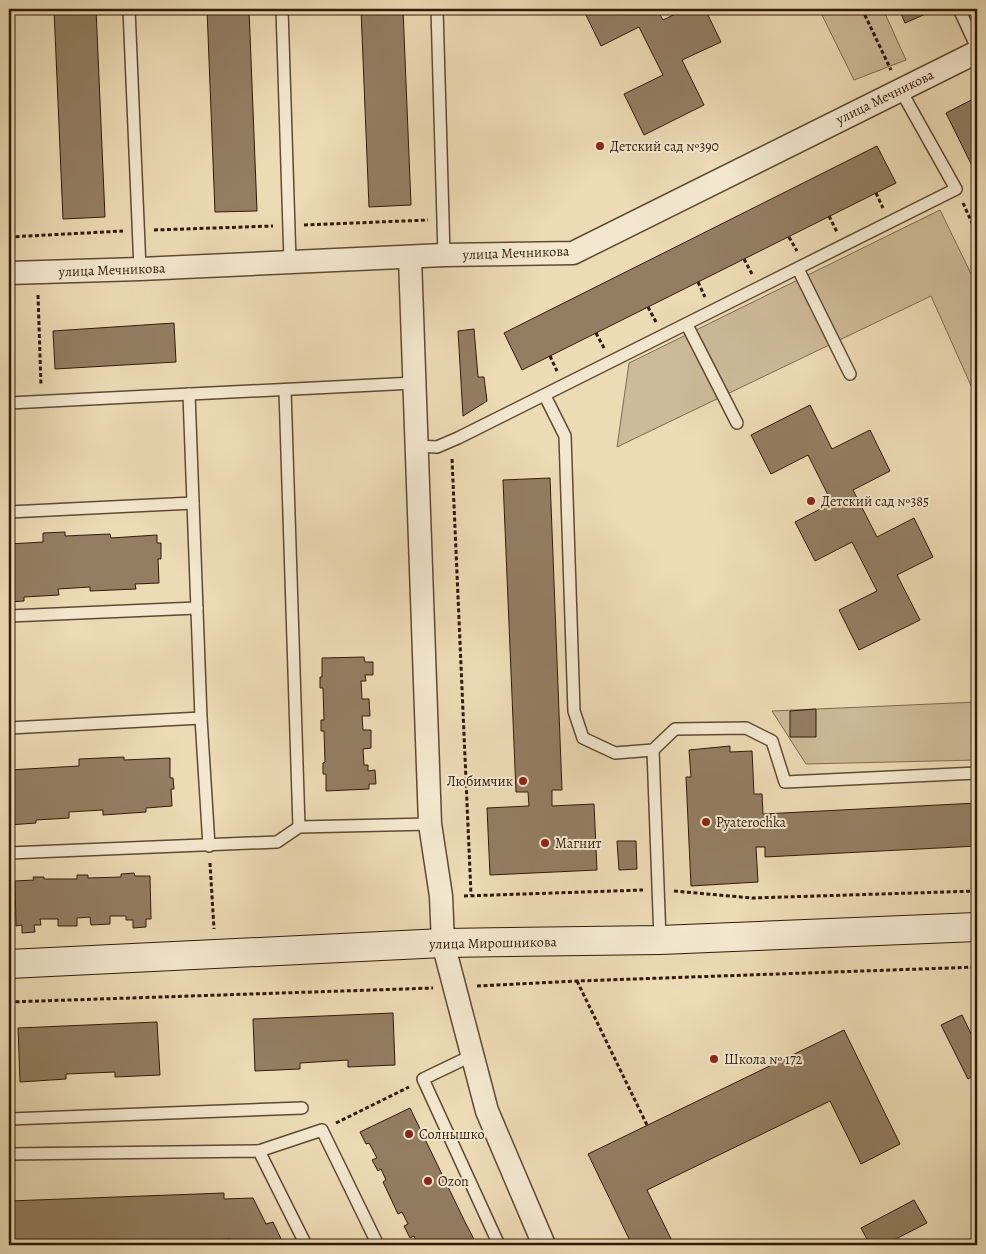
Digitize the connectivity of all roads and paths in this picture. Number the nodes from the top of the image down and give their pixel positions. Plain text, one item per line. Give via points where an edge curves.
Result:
1 (129, 9) edge
2 (282, 9) edge
3 (437, 9) edge
4 (862, 9) edge
5 (959, 9) edge
6 (977, 50) edge
7 (900, 89) junction
8 (956, 189) junction
9 (443, 220) junction
10 (289, 226) junction
11 (138, 231) junction
12 (977, 234) edge
13 (9, 237) edge
14 (444, 255) junction
15 (410, 258) junction
16 (290, 261) junction
17 (140, 269) junction
18 (798, 269) junction
19 (37, 272) junction
20 (9, 273) edge
21 (687, 324) junction
22 (850, 374) dead end
23 (414, 383) junction
24 (285, 390) junction
25 (189, 394) junction
26 (545, 396) junction
27 (41, 402) junction
28 (9, 403) edge
29 (737, 423) dead end
30 (452, 441) junction
31 (416, 446) junction
32 (193, 503) junction
33 (9, 512) edge
34 (197, 608) junction
35 (9, 616) edge
36 (201, 718) junction
37 (9, 728) edge
38 (653, 750) junction
39 (977, 773) edge
40 (430, 824) junction
41 (298, 827) junction
42 (210, 846) junction
43 (9, 853) edge
44 (657, 890) junction
45 (977, 891) edge
46 (470, 895) junction
47 (441, 896) junction
48 (977, 927) edge
49 (214, 935) dead end
50 (660, 940) junction
51 (443, 943) junction
52 (9, 964) edge
53 (977, 967) edge
54 (577, 981) junction
55 (456, 988) junction
56 (9, 1002) edge
57 (473, 1055) junction
58 (423, 1079) junction
59 (302, 1108) dead end
60 (9, 1119) edge
61 (647, 1125) dead end
62 (322, 1130) junction
63 (259, 1152) junction
64 (9, 1154) edge
65 (306, 1245) edge
66 (378, 1245) edge
67 (500, 1245) edge
68 (544, 1245) edge

1 - 11 lane
2 - 10 lane
3 - 9 lane
4 - 7 path
5 - 6 lane
6 - 7 street, улица Мечникова
7 - 8 lane
7 - 14 street, улица Мечникова via 573,253
8 - 12 path
8 - 18 lane
9 - 10 path
9 - 14 lane
10 - 11 path
10 - 16 lane
11 - 13 path
11 - 17 lane
14 - 15 street, улица Мечникова
15 - 16 street, улица Мечникова
15 - 23 street
16 - 17 street, улица Мечникова
17 - 19 street, улица Мечникова
18 - 21 lane
18 - 22 lane
19 - 20 street, улица Мечникова
19 - 27 path
21 - 26 lane
21 - 29 lane
23 - 24 lane
23 - 31 street
24 - 25 lane
24 - 41 lane
25 - 27 lane
25 - 32 lane
26 - 30 lane
26 - 38 lane via 566,436 574,711 583,738 615,753
27 - 28 lane
30 - 31 lane via 437,447
30 - 46 path
31 - 40 street
32 - 33 lane
32 - 34 lane
34 - 35 lane
34 - 36 lane
36 - 37 lane
36 - 42 lane
38 - 39 lane via 675,729 746,728 772,741 785,782
38 - 44 lane
40 - 41 lane
40 - 47 street
41 - 42 lane via 277,842
42 - 43 lane
42 - 49 path
44 - 45 path via 752,898
44 - 46 path
44 - 50 lane
46 - 47 path
47 - 51 street
48 - 50 street, улица Мирошникова
50 - 51 street, улица Мирошникова
51 - 52 street, улица Мирошникова
51 - 55 street
53 - 54 path
54 - 55 path
54 - 61 path
55 - 56 path
55 - 57 street
57 - 58 lane
57 - 68 street via 487,1111
58 - 62 path
58 - 67 lane
59 - 60 lane
62 - 63 lane
62 - 66 lane
63 - 64 lane
63 - 65 lane

